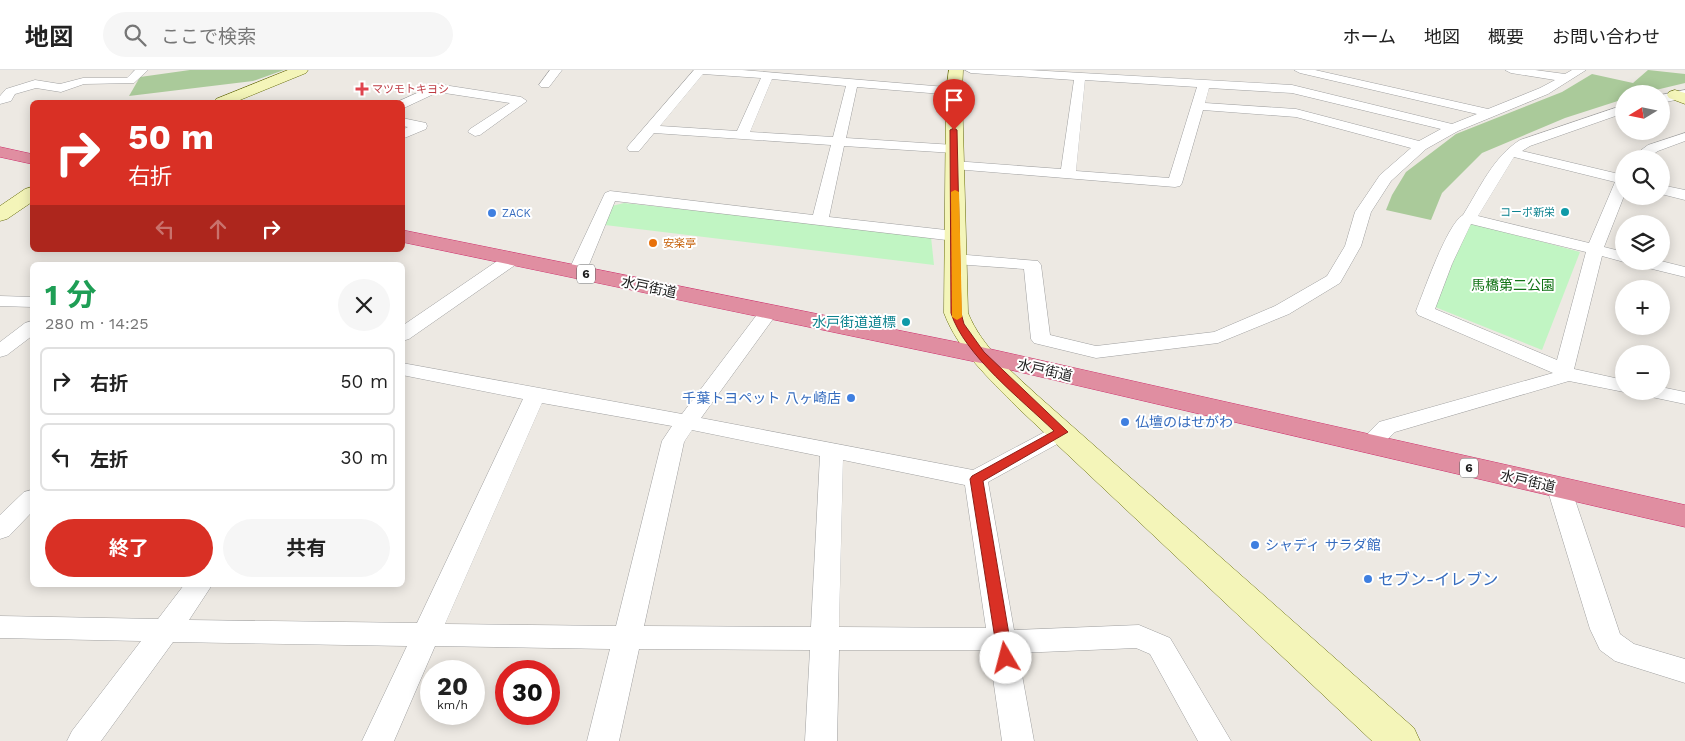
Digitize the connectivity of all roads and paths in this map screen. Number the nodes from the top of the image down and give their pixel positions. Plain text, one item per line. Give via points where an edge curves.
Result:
1 (142, 70) edge
2 (301, 70) edge
3 (556, 70) edge
4 (1300, 70) edge
5 (1511, 70) edge
6 (730, 71) edge
7 (1573, 74) edge
8 (768, 76) junction
9 (960, 77) edge
10 (1080, 77) junction
11 (852, 83) junction
12 (1204, 84) junction
13 (545, 85) dead end
14 (0, 100) edge
15 (227, 100) edge
16 (405, 103) edge
17 (1198, 106) junction
18 (1615, 111) edge
19 (1489, 113) junction
20 (405, 123) edge
21 (1453, 128) junction
22 (649, 129) junction
23 (475, 132) dead end
24 (405, 134) edge
25 (742, 135) junction
26 (1685, 137) edge
27 (838, 142) junction
28 (1421, 146) junction
29 (634, 148) dead end
30 (1650, 150) edge
31 (0, 152) edge
32 (1511, 152) junction
33 (954, 157) junction
34 (30, 159) edge
35 (1068, 174) junction
36 (1615, 177) edge
37 (1670, 191) edge
38 (30, 194) edge
39 (1685, 195) edge
40 (1615, 199) edge
41 (30, 213) edge
42 (0, 215) edge
43 (1469, 218) junction
44 (820, 220) junction
45 (0, 232) edge
46 (405, 237) edge
47 (955, 247) junction
48 (1595, 249) junction
49 (1615, 255) edge
50 (512, 259) junction
51 (1670, 268) edge
52 (577, 272) junction
53 (1685, 272) edge
54 (0, 301) edge
55 (30, 302) edge
56 (770, 312) junction
57 (30, 328) edge
58 (405, 333) edge
59 (0, 351) edge
60 (981, 355) junction
61 (405, 370) edge
62 (1566, 372) junction
63 (1615, 384) edge
64 (534, 395) junction
65 (1670, 395) edge
66 (1685, 398) edge
67 (686, 422) junction
68 (1062, 432) junction
69 (1368, 444) junction
70 (832, 452) junction
71 (976, 479) junction
72 (1559, 488) junction
73 (30, 500) edge
74 (1685, 516) edge
75 (0, 530) edge
76 (197, 587) edge
77 (0, 627) edge
78 (164, 630) junction
79 (426, 635) junction
80 (628, 636) junction
81 (824, 639) junction
82 (1003, 640) junction
83 (1685, 671) edge
84 (83, 741) edge
85 (378, 741) edge
86 (603, 741) edge
87 (821, 741) edge
88 (1018, 741) edge
89 (1216, 741) edge
90 (1400, 741) edge

1 - 14 street via 130,81 83,81 61,88 35,84 10,92 7,98
2 - 15 street
3 - 13 street
4 - 19 street
5 - 7 street
6 - 8 street
6 - 22 street via 700,70
7 - 19 street
8 - 11 street
8 - 25 street
9 - 10 street
9 - 11 street
9 - 33 street
10 - 12 street
10 - 35 street
11 - 27 street
12 - 17 street
12 - 21 street via 1292,89
16 - 23 street via 436,88 521,101
17 - 28 street via 1296,113
17 - 35 street via 1175,183
18 - 32 street via 1525,143
19 - 21 street
20 - 24 street via 421,126
21 - 28 street
22 - 25 street
22 - 29 street
25 - 27 street
26 - 30 street
27 - 33 street
27 - 44 street
28 - 47 street via 1385,178 1363,212 1354,246 1334,279 1282,310 1218,337 1096,352 1041,339 1032,265
31 - 34 highway
32 - 36 street
32 - 43 street
33 - 35 street
33 - 47 street
37 - 39 street
38 - 42 street
40 - 48 street
41 - 45 street
43 - 48 street
43 - 62 street via 1464,221 1447,255 1424,311
44 - 47 street
44 - 52 street via 610,196
46 - 50 highway, 水戸街道 / 6
47 - 60 street via 956,313 959,324
48 - 49 street
48 - 62 street
50 - 52 highway, 水戸街道 / 6
50 - 58 street
51 - 53 street
52 - 56 highway, 水戸街道 / 6
54 - 55 street
56 - 60 highway, 水戸街道 / 6
56 - 67 street
57 - 59 street
60 - 68 street
60 - 69 highway, 水戸街道 / 6
61 - 64 street
62 - 63 street
62 - 69 street via 1387,427
64 - 67 street
64 - 79 street
65 - 66 street
67 - 70 street
67 - 80 street via 673,441
68 - 71 street
68 - 90 street
69 - 72 highway, 水戸街道 / 6
70 - 71 street
70 - 81 street
71 - 82 street
72 - 74 highway, 水戸街道 / 6
72 - 83 street via 1610,642 1625,653
73 - 75 street
76 - 78 street
77 - 78 street
78 - 79 street
78 - 84 street
79 - 80 street
79 - 85 street
80 - 81 street
80 - 86 street
81 - 82 street
81 - 87 street
82 - 88 street
82 - 89 street via 1139,636 1160,646

